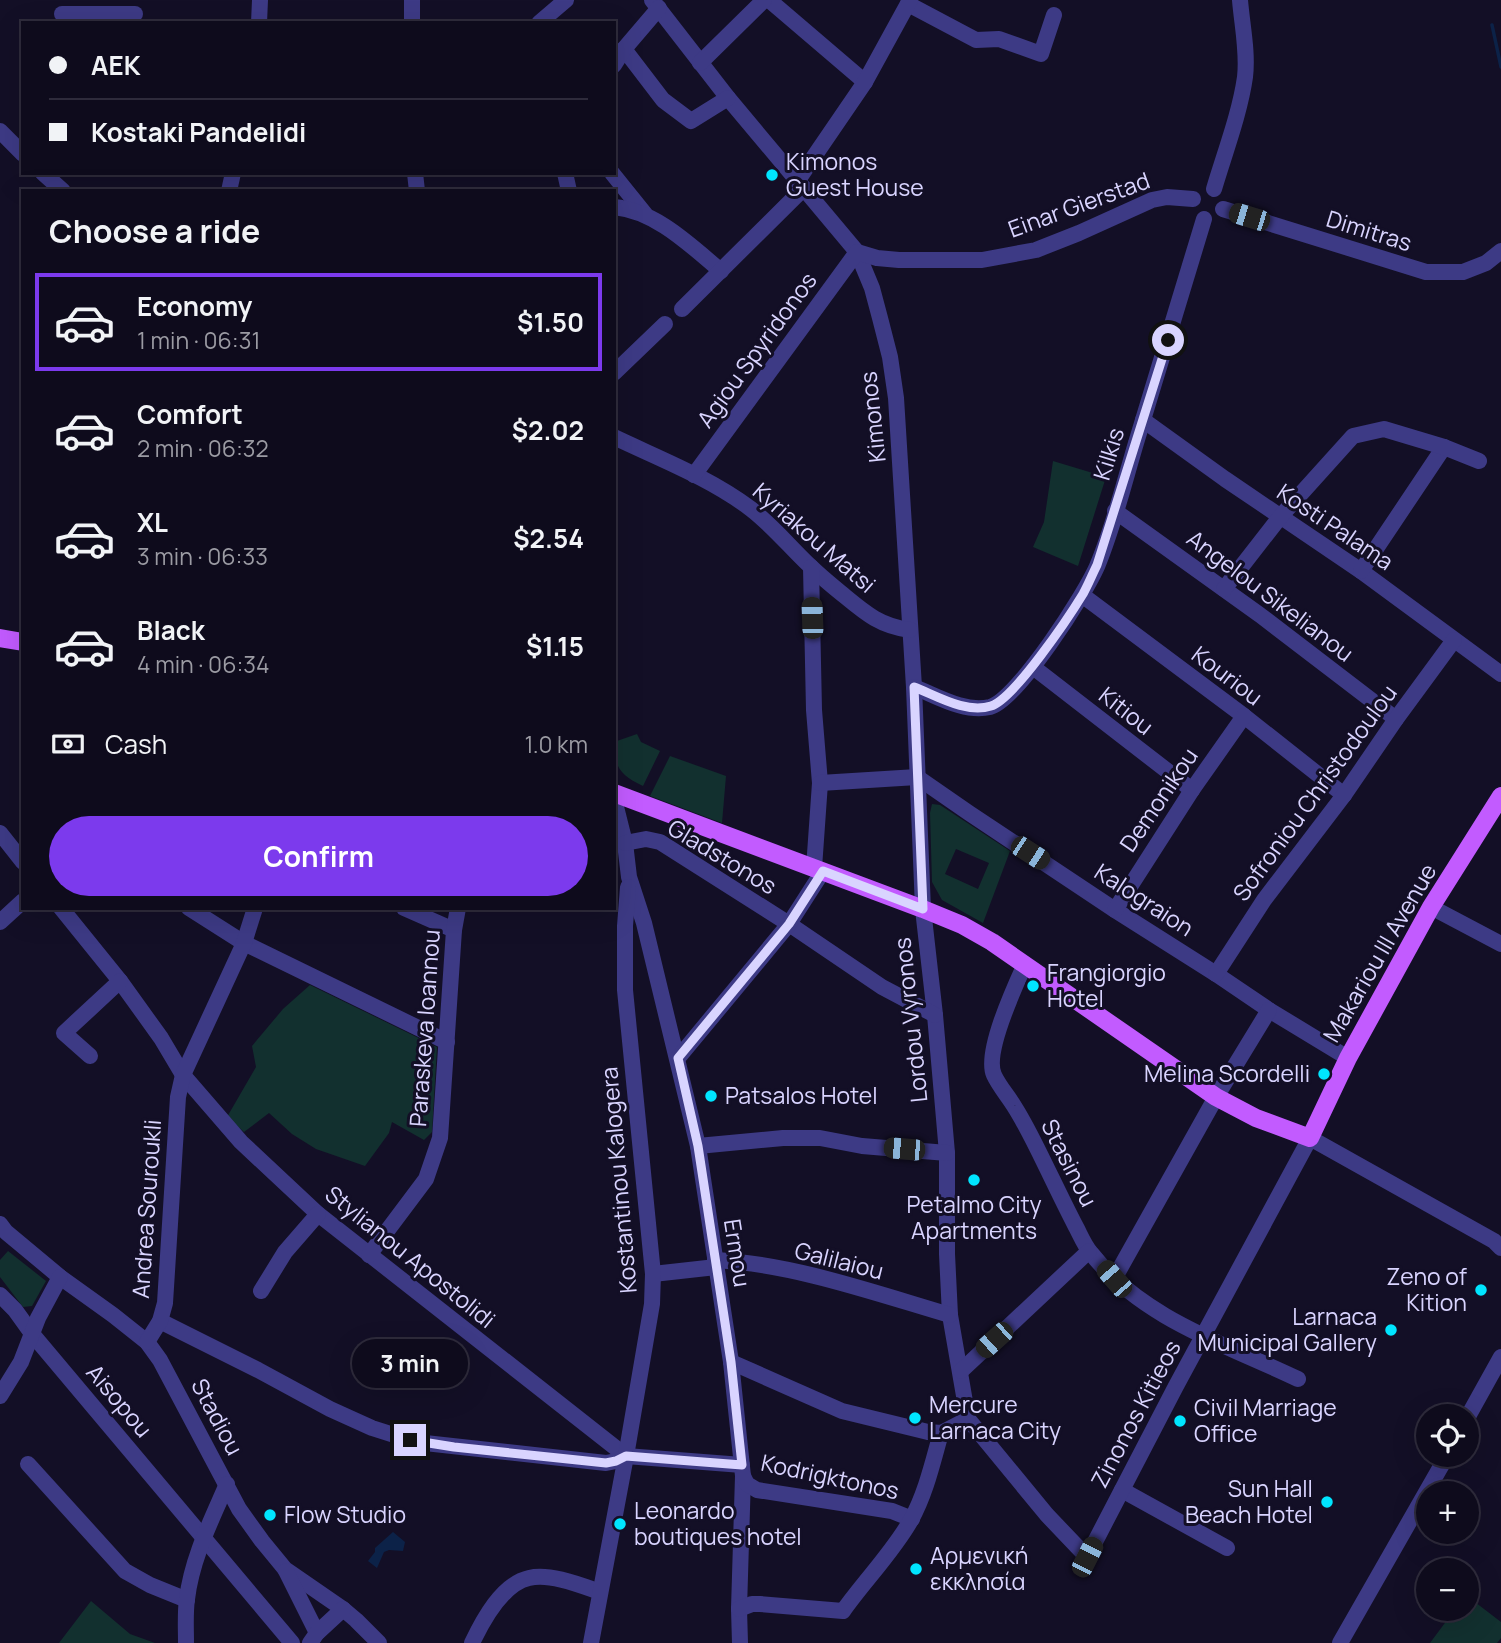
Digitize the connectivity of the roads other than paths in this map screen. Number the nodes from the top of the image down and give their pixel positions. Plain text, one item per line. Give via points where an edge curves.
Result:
1 (260, 0) edge
2 (412, 0) edge
3 (566, 0) edge
4 (764, 0) edge
5 (769, 0) edge
6 (1240, 0) edge
7 (909, 2) edge
8 (655, 4) edge
9 (62, 12) edge
10 (136, 12) edge
11 (1054, 15) dead end
12 (258, 21) edge
13 (412, 21) edge
14 (541, 21) edge
15 (624, 49) junction
16 (616, 62) edge
17 (700, 63) junction
18 (865, 82) junction
19 (728, 98) junction
20 (1, 135) edge
21 (21, 152) edge
22 (45, 175) edge
23 (614, 175) edge
24 (801, 184) junction
25 (61, 189) edge
26 (1214, 189) junction
27 (1193, 199) junction
28 (616, 207) edge
29 (1223, 209) junction
30 (645, 214) junction
31 (1204, 219) junction
32 (1501, 251) edge
33 (857, 252) junction
34 (721, 271) junction
35 (682, 309) dead end
36 (665, 324) dead end
37 (616, 371) edge
38 (1143, 420) junction
39 (616, 438) edge
40 (1444, 447) junction
41 (1479, 461) dead end
42 (694, 475) junction
43 (1115, 511) junction
44 (1280, 517) junction
45 (811, 567) junction
46 (1361, 571) junction
47 (1224, 589) junction
48 (1082, 595) junction
49 (910, 630) junction
50 (0, 638) edge
51 (1454, 640) junction
52 (21, 642) edge
53 (1032, 667) junction
54 (1501, 674) edge
55 (914, 687) junction
56 (1244, 716) junction
57 (1396, 719) junction
58 (917, 776) junction
59 (820, 783) junction
60 (1192, 790) junction
61 (616, 794) edge
62 (1344, 795) junction
63 (1501, 796) edge
64 (616, 807) edge
65 (0, 833) edge
66 (625, 843) junction
67 (21, 859) edge
68 (819, 870) junction
69 (629, 877) junction
70 (21, 903) edge
71 (1431, 907) junction
72 (923, 909) junction
73 (1115, 909) junction
74 (63, 910) edge
75 (192, 910) edge
76 (254, 910) edge
77 (409, 910) edge
78 (458, 910) edge
79 (0, 922) edge
80 (644, 923) junction
81 (789, 924) junction
82 (625, 926) junction
83 (454, 930) junction
84 (244, 943) junction
85 (1501, 944) edge
86 (1025, 964) junction
87 (1216, 974) junction
88 (120, 981) junction
89 (1269, 1010) junction
90 (935, 1015) junction
91 (447, 1042) junction
92 (90, 1056) dead end
93 (678, 1058) junction
94 (1348, 1058) junction
95 (183, 1075) junction
96 (1216, 1097) junction
97 (1310, 1138) junction
98 (698, 1146) junction
99 (947, 1153) junction
100 (318, 1214) junction
101 (2, 1233) edge
102 (1501, 1248) edge
103 (1089, 1251) junction
104 (369, 1255) junction
105 (715, 1263) junction
106 (653, 1274) junction
107 (60, 1277) junction
108 (1114, 1279) junction
109 (261, 1291) dead end
110 (0, 1295) edge
111 (950, 1315) junction
112 (160, 1321) junction
113 (33, 1335) junction
114 (1202, 1336) junction
115 (147, 1342) junction
116 (1501, 1356) edge
117 (731, 1362) junction
118 (961, 1371) junction
119 (1298, 1379) dead end
120 (0, 1396) edge
121 (1475, 1404) edge
122 (968, 1419) junction
123 (942, 1433) junction
124 (626, 1456) junction
125 (28, 1464) dead end
126 (1441, 1467) edge
127 (743, 1471) junction
128 (227, 1484) junction
129 (1122, 1490) junction
130 (912, 1519) junction
131 (204, 1537) junction
132 (1227, 1548) dead end
133 (285, 1569) junction
134 (600, 1592) junction
135 (187, 1600) junction
136 (343, 1609) junction
137 (739, 1609) junction
138 (314, 1638) edge
139 (186, 1643) edge
140 (292, 1643) edge
141 (379, 1643) edge
142 (472, 1643) edge
143 (591, 1643) edge
144 (740, 1643) edge
145 (1340, 1643) edge

1 - 12 street
2 - 13 street
3 - 14 street
4 - 17 street
5 - 18 street
6 - 26 street via 1245,76
7 - 11 street via 976,40 999,38 1041,54
7 - 18 street
8 - 15 street
8 - 17 street, Kimonos
9 - 10 street
15 - 16 street
15 - 19 street via 663,100 691,121
17 - 19 street, Kimonos
18 - 24 street
19 - 24 street, Kimonos
20 - 21 street
22 - 25 street
23 - 30 street
24 - 33 street, Kimonos
24 - 34 street
26 - 27 street via 1204,188
26 - 29 street via 1221,195
27 - 31 street via 1195,213
27 - 33 street, Einar Gierstad via 1152,200 1036,250 982,260 899,260
28 - 30 street
29 - 31 street
29 - 32 street, Dimitras via 1426,272 1462,272
30 - 34 street
31 - 38 street, Kilkis
33 - 42 street, Agiou Spyridonos
33 - 49 street, Kimonos via 872,288 896,398
34 - 35 street
36 - 37 street
38 - 43 street, Kilkis
38 - 44 street, Kosti Palama
39 - 42 street, Kyriakou Matsi
40 - 41 street
40 - 44 street via 1384,429 1353,436
40 - 46 street
42 - 45 street, Kyriakou Matsi via 752,510
43 - 47 street, Angelou Sikelianou
43 - 48 street, Kilkis
44 - 46 street, Kosti Palama
44 - 47 street
45 - 49 street, Kyriakou Matsi via 862,611 881,623
45 - 59 street
46 - 51 street, Kosti Palama
47 - 57 street, Angelou Sikelianou
48 - 53 street, Kilkis
48 - 56 street, Kouriou
49 - 55 street, Kimonos
50 - 52 main road
51 - 54 street, Kosti Palama
51 - 57 street, Sofroniou Christodoulou
53 - 55 street, Kilkis via 993,706 960,705
53 - 60 street, Kitiou
55 - 58 street, Kimonos
56 - 60 street, Demonikou
56 - 62 street, Kouriou
57 - 62 street, Sofroniou Christodoulou
58 - 59 street
58 - 72 street, Kimonos
58 - 73 street, Kalograion
59 - 68 street
60 - 73 street, Demonikou
61 - 68 main road
62 - 87 street, Sofroniou Christodoulou via 1264,900
63 - 71 main road, Makariou III Avenue
64 - 66 street
65 - 67 street
66 - 69 street
66 - 81 street, Gladstonos via 660,842
68 - 72 main road
68 - 81 street
69 - 80 street, Ermou
69 - 82 street, Kostantinou Kalogera
70 - 79 street
71 - 85 street
71 - 94 main road, Makariou III Avenue
72 - 86 main road via 962,925
72 - 90 street, Lordou Vyronos
73 - 87 street, Kalograion
74 - 88 street, Stylianou Apostolidi
75 - 84 street
76 - 84 street, Andrea Souroukli
77 - 83 street
78 - 83 street, Paraskeva Ioannou
80 - 82 street
80 - 93 street, Ermou
81 - 90 street, Gladstonos via 882,987
81 - 93 street
82 - 106 street, Kostantinou Kalogera via 625,990
83 - 91 street, Paraskeva Ioannou
84 - 91 street
84 - 95 street, Andrea Souroukli
86 - 96 main road
86 - 103 street, Stasinou via 1007,1004 993,1055 993,1073
87 - 89 street, Kalograion
88 - 92 street via 64,1034
88 - 95 street, Stylianou Apostolidi
89 - 94 street, Kalograion
89 - 96 street
90 - 99 street, Lordou Vyronos
91 - 104 street, Paraskeva Ioannou via 440,1138 426,1179
93 - 98 street, Ermou
94 - 97 main road, Makariou III Avenue
95 - 100 street, Stylianou Apostolidi via 242,1142
95 - 112 street, Andrea Souroukli
96 - 97 main road
96 - 108 street
97 - 102 street
97 - 114 street, Zinonos Kitieos
98 - 99 street via 820,1138
98 - 105 street, Ermou
99 - 111 street, Lordou Vyronos
100 - 104 street, Stylianou Apostolidi
100 - 109 street via 285,1252
101 - 107 street, Stadiou
103 - 108 street, Stasinou
103 - 118 street
104 - 124 street, Stylianou Apostolidi
105 - 106 street, Galilaiou
105 - 111 street, Galilaiou via 740,1261 834,1280
105 - 117 street, Ermou
106 - 124 street, Kostantinou Kalogera
107 - 113 street
107 - 115 street, Stadiou
108 - 114 street, Stasinou
110 - 113 street, Aisopou
111 - 118 street, Lordou Vyronos
112 - 115 street, Andrea Souroukli
112 - 124 street via 330,1409 416,1443 606,1463
113 - 120 street
113 - 131 street, Aisopou
114 - 119 street, Stasinou
114 - 129 street, Zinonos Kitieos
115 - 128 street, Stadiou
116 - 121 street
117 - 123 street via 842,1411
117 - 127 street, Ermou
118 - 122 street, Lordou Vyronos
122 - 123 street
122 - 129 street, Zinonos Kitieos via 1086,1560
123 - 130 street
124 - 127 street
124 - 134 street, Kostantinou Kalogera
125 - 135 street via 125,1571
126 - 145 street
127 - 130 street, Kodrigktonos via 747,1484 757,1490 892,1511
127 - 137 street, Ermou
128 - 131 street
128 - 133 street, Stadiou via 239,1509
129 - 132 street
130 - 137 street via 843,1611 760,1604
131 - 135 street via 192,1568
131 - 140 street, Aisopou
133 - 136 street, Stadiou
133 - 138 street
134 - 142 street via 551,1578 529,1578 495,1603
134 - 143 street, Kostantinou Kalogera
135 - 139 street
136 - 138 street
136 - 141 street, Stadiou
137 - 144 street, Ermou

